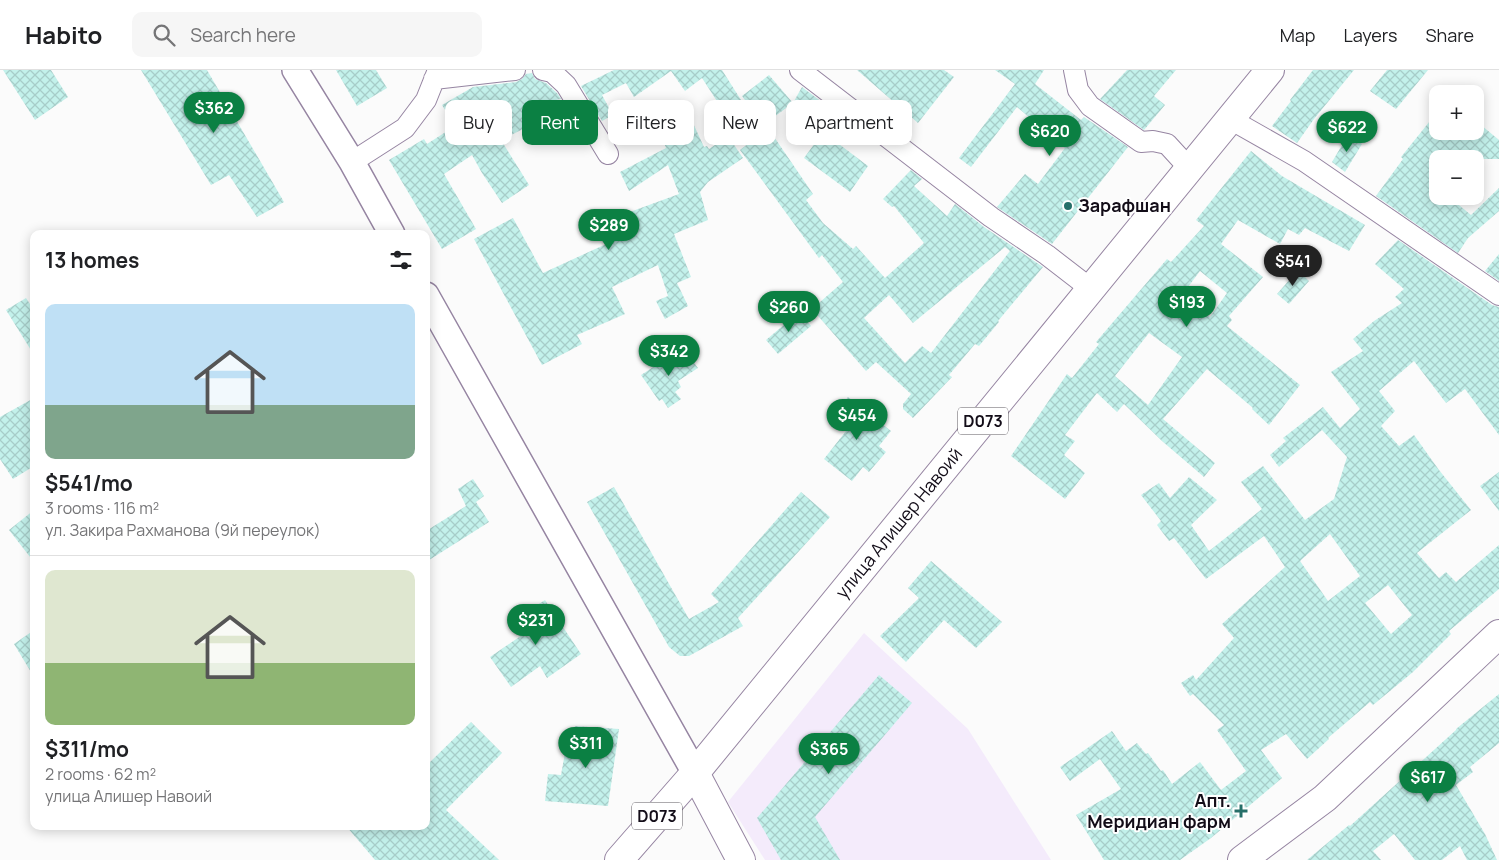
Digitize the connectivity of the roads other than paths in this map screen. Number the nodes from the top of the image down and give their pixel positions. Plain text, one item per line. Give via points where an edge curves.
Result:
1 (295, 70) edge
2 (515, 70) edge
3 (543, 70) edge
4 (800, 70) edge
5 (1074, 70) edge
6 (1270, 70) edge
7 (436, 74) edge
8 (1230, 119) junction
9 (608, 154) dead end
10 (352, 162) junction
11 (1189, 168) junction
12 (390, 230) edge
13 (1091, 289) junction
14 (1499, 295) edge
15 (430, 302) edge
16 (1499, 634) edge
17 (695, 773) junction
18 (620, 860) edge
19 (741, 860) edge
20 (1242, 860) edge

1 - 10 street
2 - 7 street
3 - 9 street via 552,72 566,85
4 - 13 street via 991,217
5 - 11 street via 1078,90 1090,106 1141,142 1167,144
6 - 8 main road, улица Алишер Навоий / D073
7 - 10 street via 426,100 405,128
8 - 11 main road, улица Алишер Навоий / D073
8 - 14 street via 1304,161
10 - 12 street
11 - 13 main road, улица Алишер Навоий / D073
13 - 17 main road, улица Алишер Навоий / D073
15 - 17 street
16 - 20 main road via 1326,798
17 - 18 main road, улица Алишер Навоий / D073
17 - 19 main road

